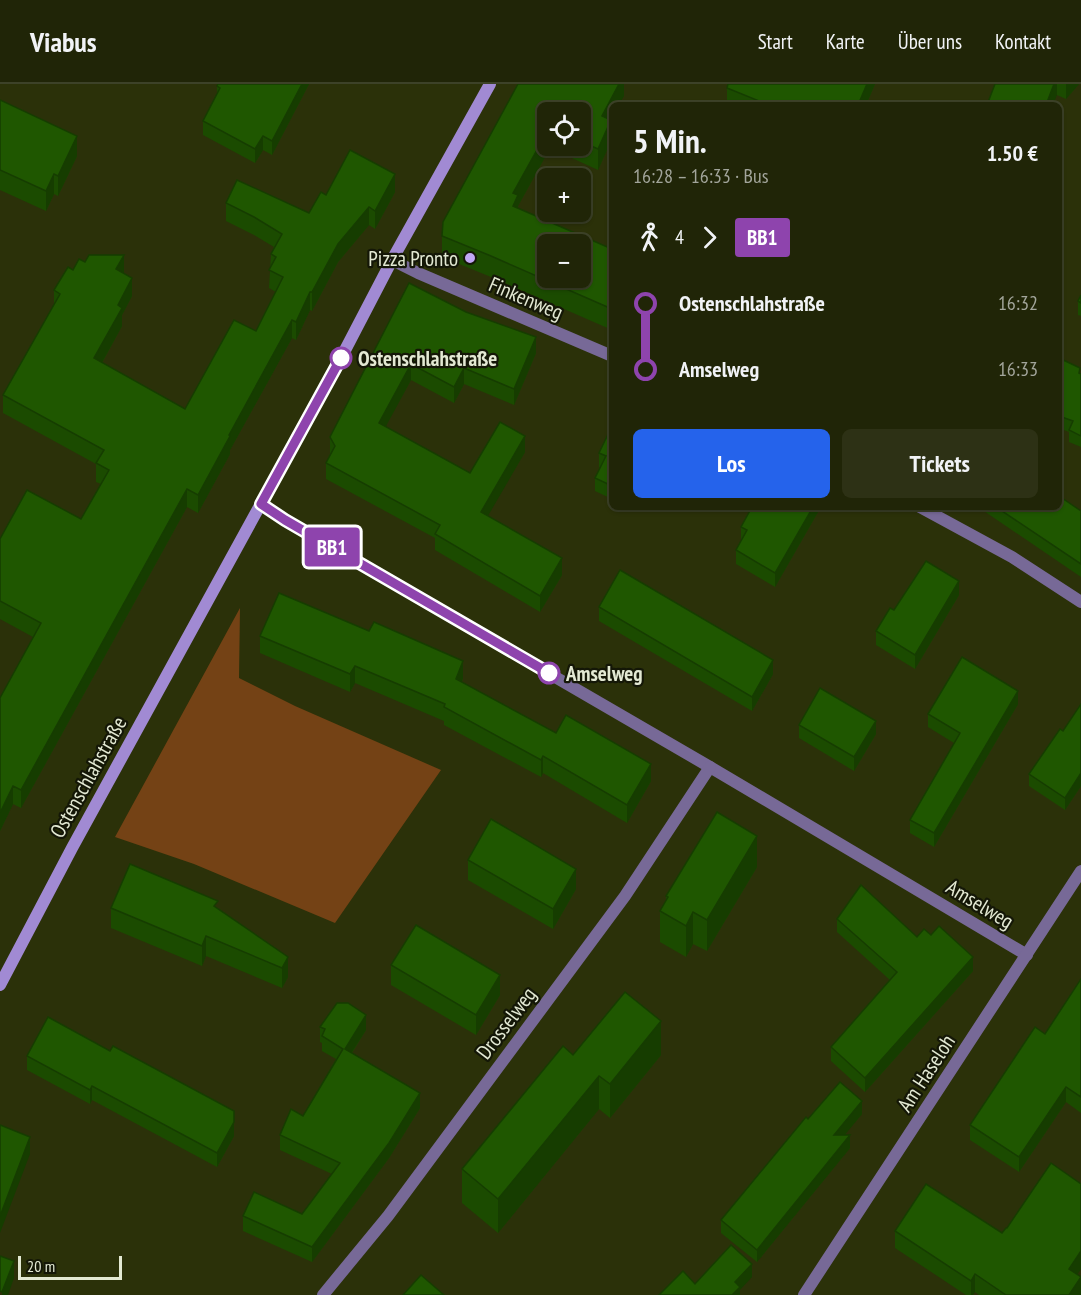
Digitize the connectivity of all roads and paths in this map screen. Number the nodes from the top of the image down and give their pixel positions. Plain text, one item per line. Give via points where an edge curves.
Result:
1 (490, 84) edge
2 (392, 260) junction
3 (609, 355) edge
4 (261, 504) junction
5 (926, 510) edge
6 (1081, 602) edge
7 (710, 767) junction
8 (1081, 871) edge
9 (1027, 955) junction
10 (0, 985) edge
11 (323, 1295) edge
12 (804, 1295) edge

1 - 2 street, Ostenschlahstraße
2 - 3 street, Finkenweg
2 - 4 street, Ostenschlahstraße
4 - 7 street, Amselweg
4 - 10 street, Ostenschlahstraße
5 - 6 street via 1012,557
7 - 9 street, Amselweg
7 - 11 street, Drosselweg via 625,896 388,1216
8 - 9 street, Am Haseloh
9 - 12 street, Am Haseloh

